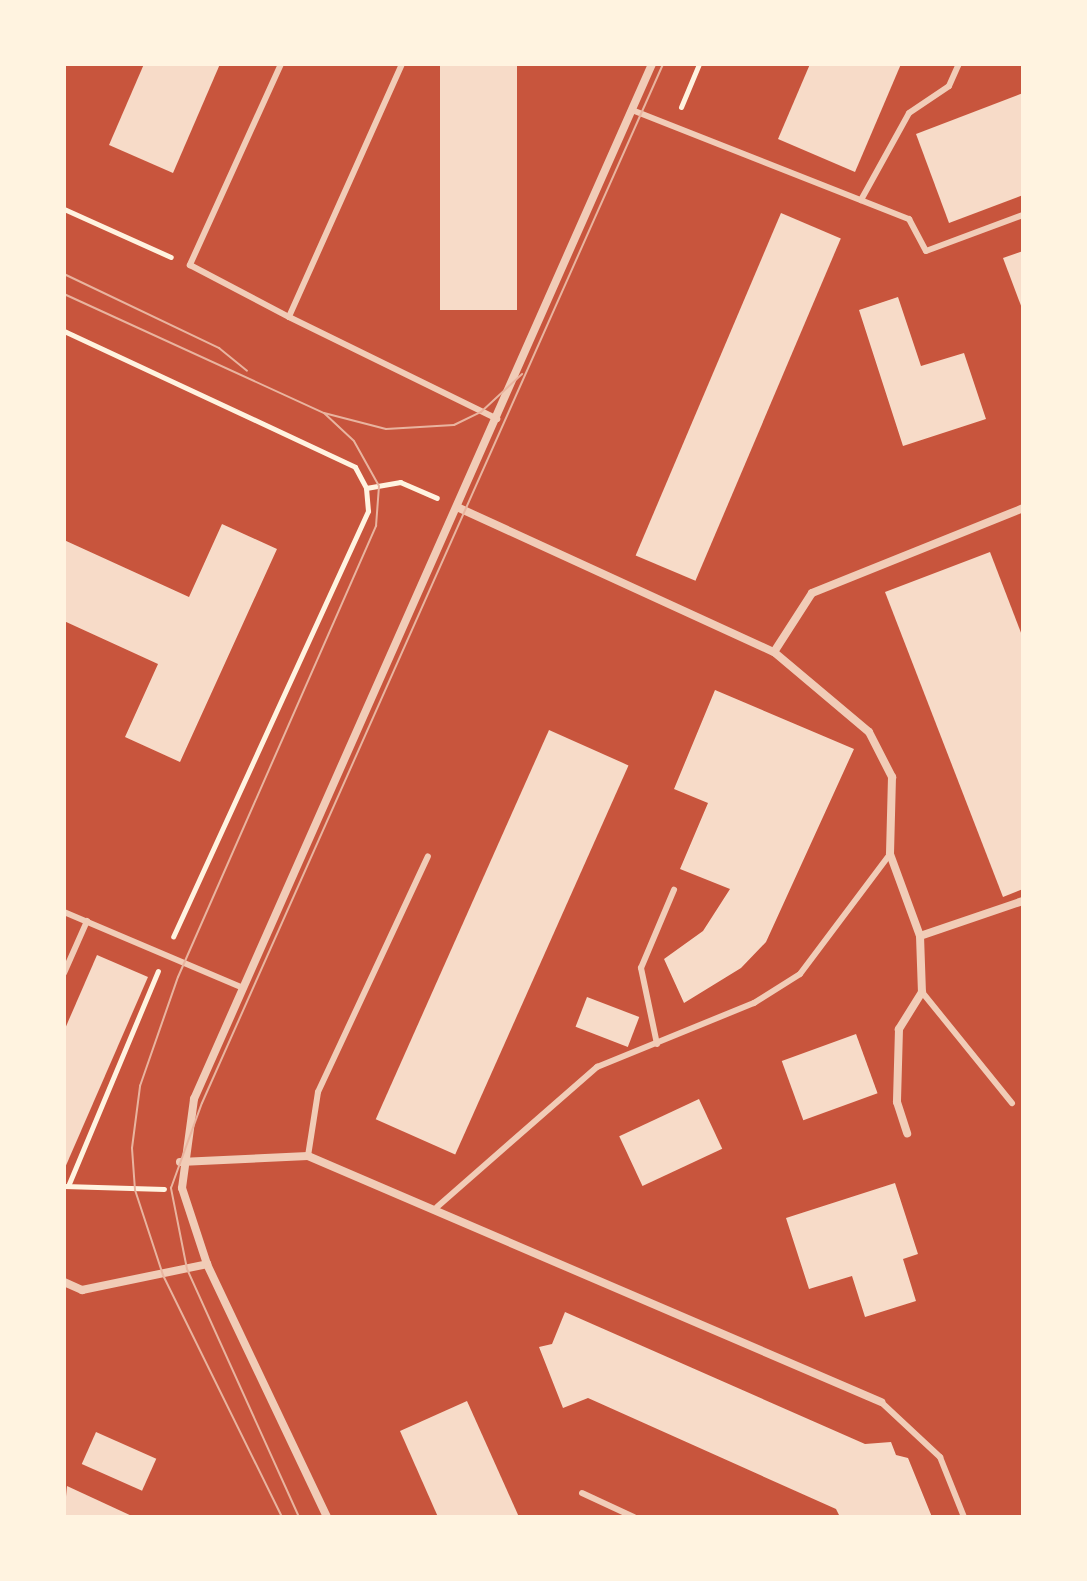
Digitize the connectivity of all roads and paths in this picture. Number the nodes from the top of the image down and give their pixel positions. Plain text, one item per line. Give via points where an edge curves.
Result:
1 (281, 64) edge
2 (402, 64) edge
3 (652, 64) edge
4 (699, 64) edge
5 (959, 64) edge
6 (632, 110) junction
7 (673, 126) junction
8 (861, 200) junction
9 (64, 209) edge
10 (1023, 215) edge
11 (190, 265) junction
12 (289, 317) junction
13 (64, 331) edge
14 (497, 419) junction
15 (366, 488) junction
16 (457, 507) junction
17 (1023, 508) edge
18 (774, 652) junction
19 (890, 854) junction
20 (428, 856) dead end
21 (674, 890) dead end
22 (1023, 901) edge
23 (64, 912) edge
24 (87, 921) junction
25 (920, 936) junction
26 (165, 954) junction
27 (64, 973) edge
28 (243, 988) junction
29 (922, 992) junction
30 (657, 1044) junction
31 (1012, 1103) dead end
32 (907, 1133) dead end
33 (308, 1156) junction
34 (180, 1162) junction
35 (66, 1186) edge
36 (182, 1188) junction
37 (437, 1207) junction
38 (207, 1264) junction
39 (64, 1282) edge
40 (881, 1402) joint
41 (582, 1493) dead end
42 (327, 1517) edge
43 (634, 1517) edge
44 (964, 1517) edge

1 - 11 lane
2 - 12 lane
3 - 6 street
4 - 7 path
5 - 8 lane via 949,86 909,113
6 - 7 lane
6 - 14 street
7 - 8 lane
8 - 10 lane via 909,219 926,251
9 - 11 path
11 - 12 lane
12 - 14 lane
13 - 15 path via 355,467
14 - 16 street
15 - 16 path via 400,482
15 - 26 path via 368,511
16 - 18 street
16 - 28 street
17 - 18 street via 812,593
18 - 19 street via 869,732 892,777
19 - 25 street
19 - 30 lane via 800,974 754,1003
20 - 33 lane via 318,1092
21 - 30 lane via 641,968
22 - 25 street
23 - 24 lane
24 - 26 lane
24 - 27 lane
25 - 29 street
26 - 28 lane
26 - 35 path
28 - 34 street via 194,1099
29 - 31 lane
29 - 32 street via 899,1029 897,1102
30 - 37 lane via 597,1067
33 - 34 street
33 - 37 street
34 - 36 street
35 - 36 path
36 - 38 street
37 - 40 street
38 - 39 street via 82,1290
38 - 42 street
40 - 44 lane via 940,1457
41 - 43 lane

